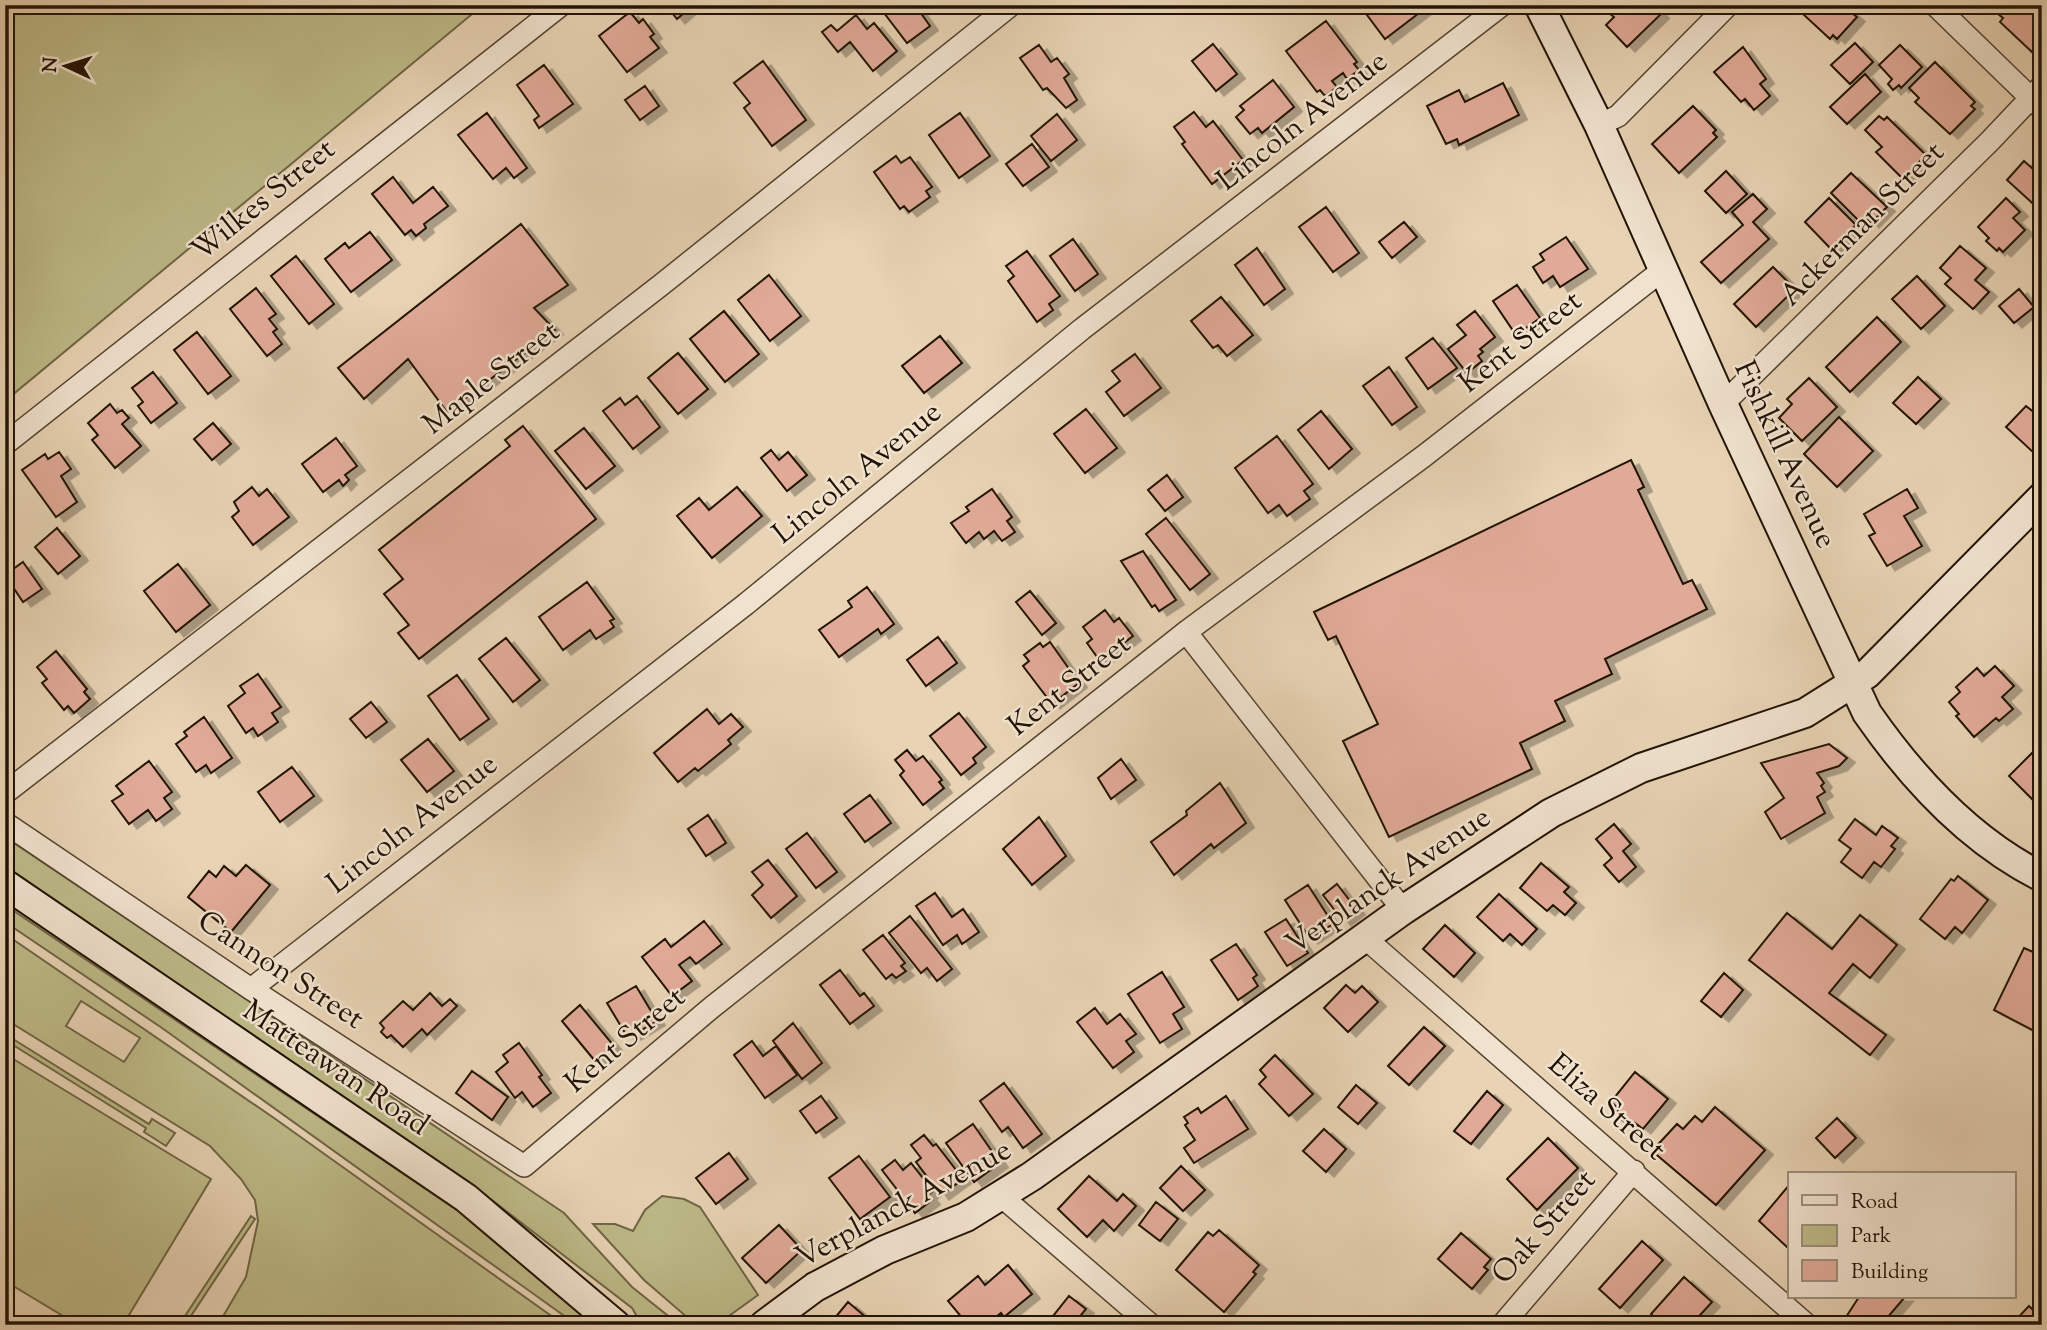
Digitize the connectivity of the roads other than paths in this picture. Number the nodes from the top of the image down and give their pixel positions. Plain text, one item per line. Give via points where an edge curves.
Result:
1 (561, 5) edge
2 (1012, 5) edge
3 (1502, 5) edge
4 (1539, 5) edge
5 (1728, 5) edge
6 (1935, 5) edge
7 (2038, 98) edge
8 (1599, 125) junction
9 (1664, 269) junction
10 (1723, 404) junction
11 (5, 444) edge
12 (2042, 498) edge
13 (1186, 632) junction
14 (1853, 683) junction
15 (5, 793) edge
16 (5, 823) edge
17 (2042, 877) edge
18 (5, 884) edge
19 (1403, 910) junction
20 (1364, 937) junction
21 (251, 989) junction
22 (524, 1166) joint
23 (1634, 1171) junction
24 (1000, 1196) junction
25 (616, 1325) edge
26 (764, 1325) edge
27 (1151, 1325) edge
28 (1502, 1325) edge
29 (1807, 1325) edge

1 - 11 street, Wilkes Street
2 - 15 street, Maple Street via 661,285
3 - 21 street, Lincoln Avenue via 1082,329 746,604
4 - 8 street, Fishkill Avenue
5 - 8 street via 1618,116
6 - 7 street
7 - 10 street, Ackerman Street
8 - 9 street, Fishkill Avenue
9 - 10 street, Fishkill Avenue
9 - 13 street, Kent Street via 1424,456
10 - 14 street, Fishkill Avenue
12 - 14 street, Verplanck Avenue
13 - 19 street
13 - 22 street, Kent Street via 711,1008
14 - 17 street, Fishkill Avenue via 1892,749 1964,825
14 - 19 street, Verplanck Avenue via 1805,713 1641,768 1563,807
16 - 21 street, Cannon Street
18 - 25 street, Matteawan Road via 466,1199
19 - 20 street, Verplanck Avenue
20 - 23 street, Eliza Street
20 - 24 street, Verplanck Avenue
21 - 22 street, Cannon Street
23 - 28 street, Oak Street
23 - 29 street, Eliza Street
24 - 26 street, Verplanck Avenue via 966,1217 885,1250 815,1287
24 - 27 street

